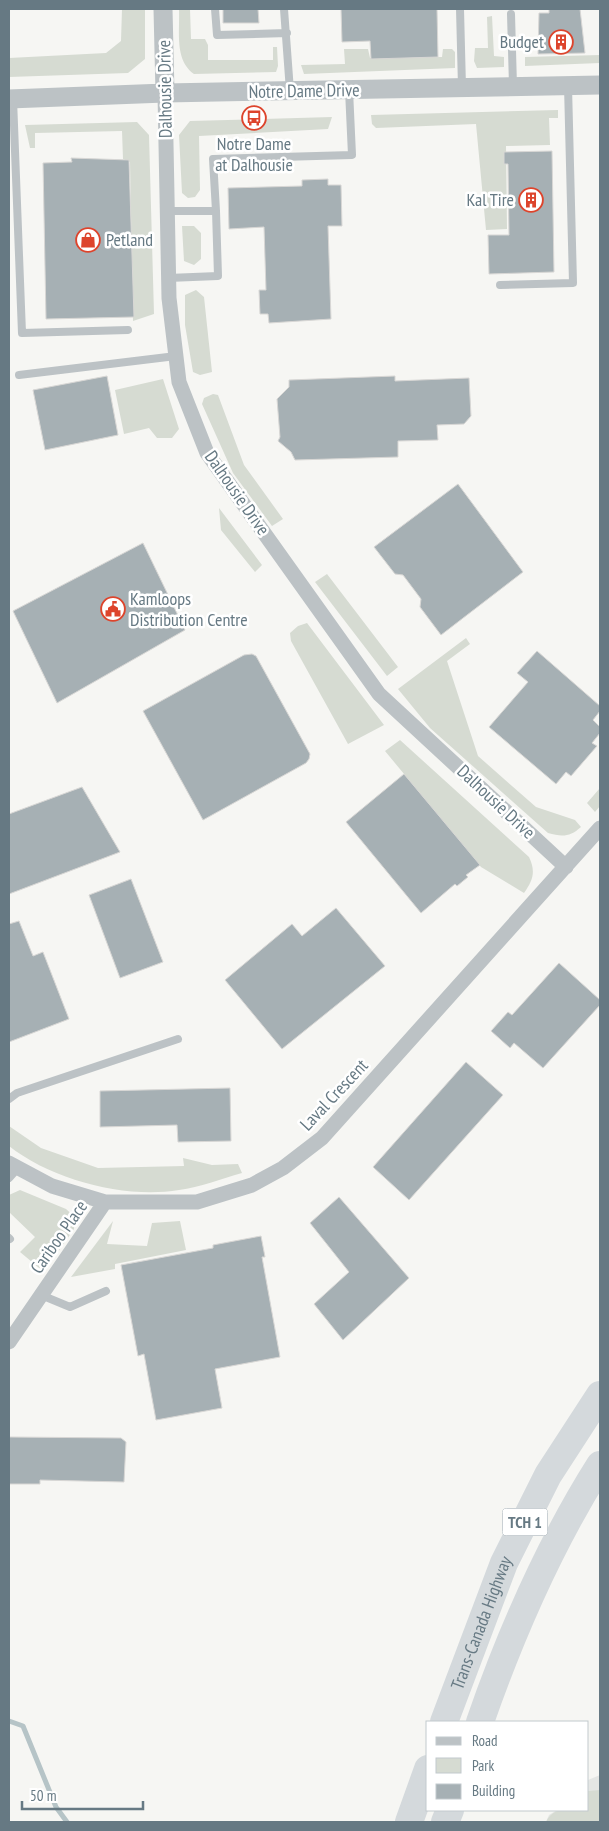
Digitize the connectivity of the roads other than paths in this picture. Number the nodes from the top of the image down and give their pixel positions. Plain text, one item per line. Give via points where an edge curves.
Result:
1 (163, 9) edge
2 (215, 9) edge
3 (284, 9) edge
4 (460, 9) edge
5 (511, 14) dead end
6 (287, 33) junction
7 (600, 85) edge
8 (513, 86) junction
9 (568, 86) junction
10 (462, 88) junction
11 (350, 90) junction
12 (290, 91) junction
13 (166, 93) junction
14 (11, 99) edge
15 (216, 210) junction
16 (167, 211) junction
17 (168, 278) junction
18 (500, 285) dead end
19 (128, 330) dead end
20 (176, 356) junction
21 (19, 374) dead end
22 (600, 828) edge
23 (566, 866) junction
24 (178, 1039) dead end
25 (9, 1099) edge
26 (12, 1170) edge
27 (105, 1202) junction
28 (106, 1291) dead end
29 (41, 1295) junction
30 (9, 1342) edge
31 (600, 1396) edge
32 (600, 1465) edge
33 (444, 1721) edge
34 (480, 1721) edge
35 (426, 1775) edge
36 (409, 1822) edge

1 - 13 street, Dalhousie Drive
2 - 6 lane via 217,35
3 - 6 lane
4 - 10 lane
5 - 8 lane
6 - 12 lane
7 - 9 street, Notre Dame Drive
8 - 9 street, Notre Dame Drive
8 - 10 street, Notre Dame Drive
9 - 18 lane via 573,283
10 - 11 street, Notre Dame Drive
11 - 12 street, Notre Dame Drive
11 - 15 lane via 352,155 213,159
12 - 13 street, Notre Dame Drive
13 - 14 street, Notre Dame Drive
13 - 16 street, Dalhousie Drive
14 - 19 lane via 22,333
15 - 16 lane
15 - 17 lane via 218,276
16 - 17 street, Dalhousie Drive
17 - 20 street, Dalhousie Drive
20 - 21 lane
20 - 23 street, Dalhousie Drive via 180,382 207,453 379,694
22 - 23 street, Laval Crescent
23 - 27 street, Laval Crescent via 322,1138 283,1168 252,1185 197,1202
24 - 25 lane via 17,1093
26 - 27 street, Laval Crescent
27 - 29 street, Cariboo Place
28 - 29 lane via 70,1307
29 - 30 street, Cariboo Place
31 - 33 highway, Trans-Canada Highway / TCH 1 via 548,1475 504,1563
32 - 34 highway, Trans-Canada Highway / TCH 1 via 576,1503 535,1586
35 - 36 highway

